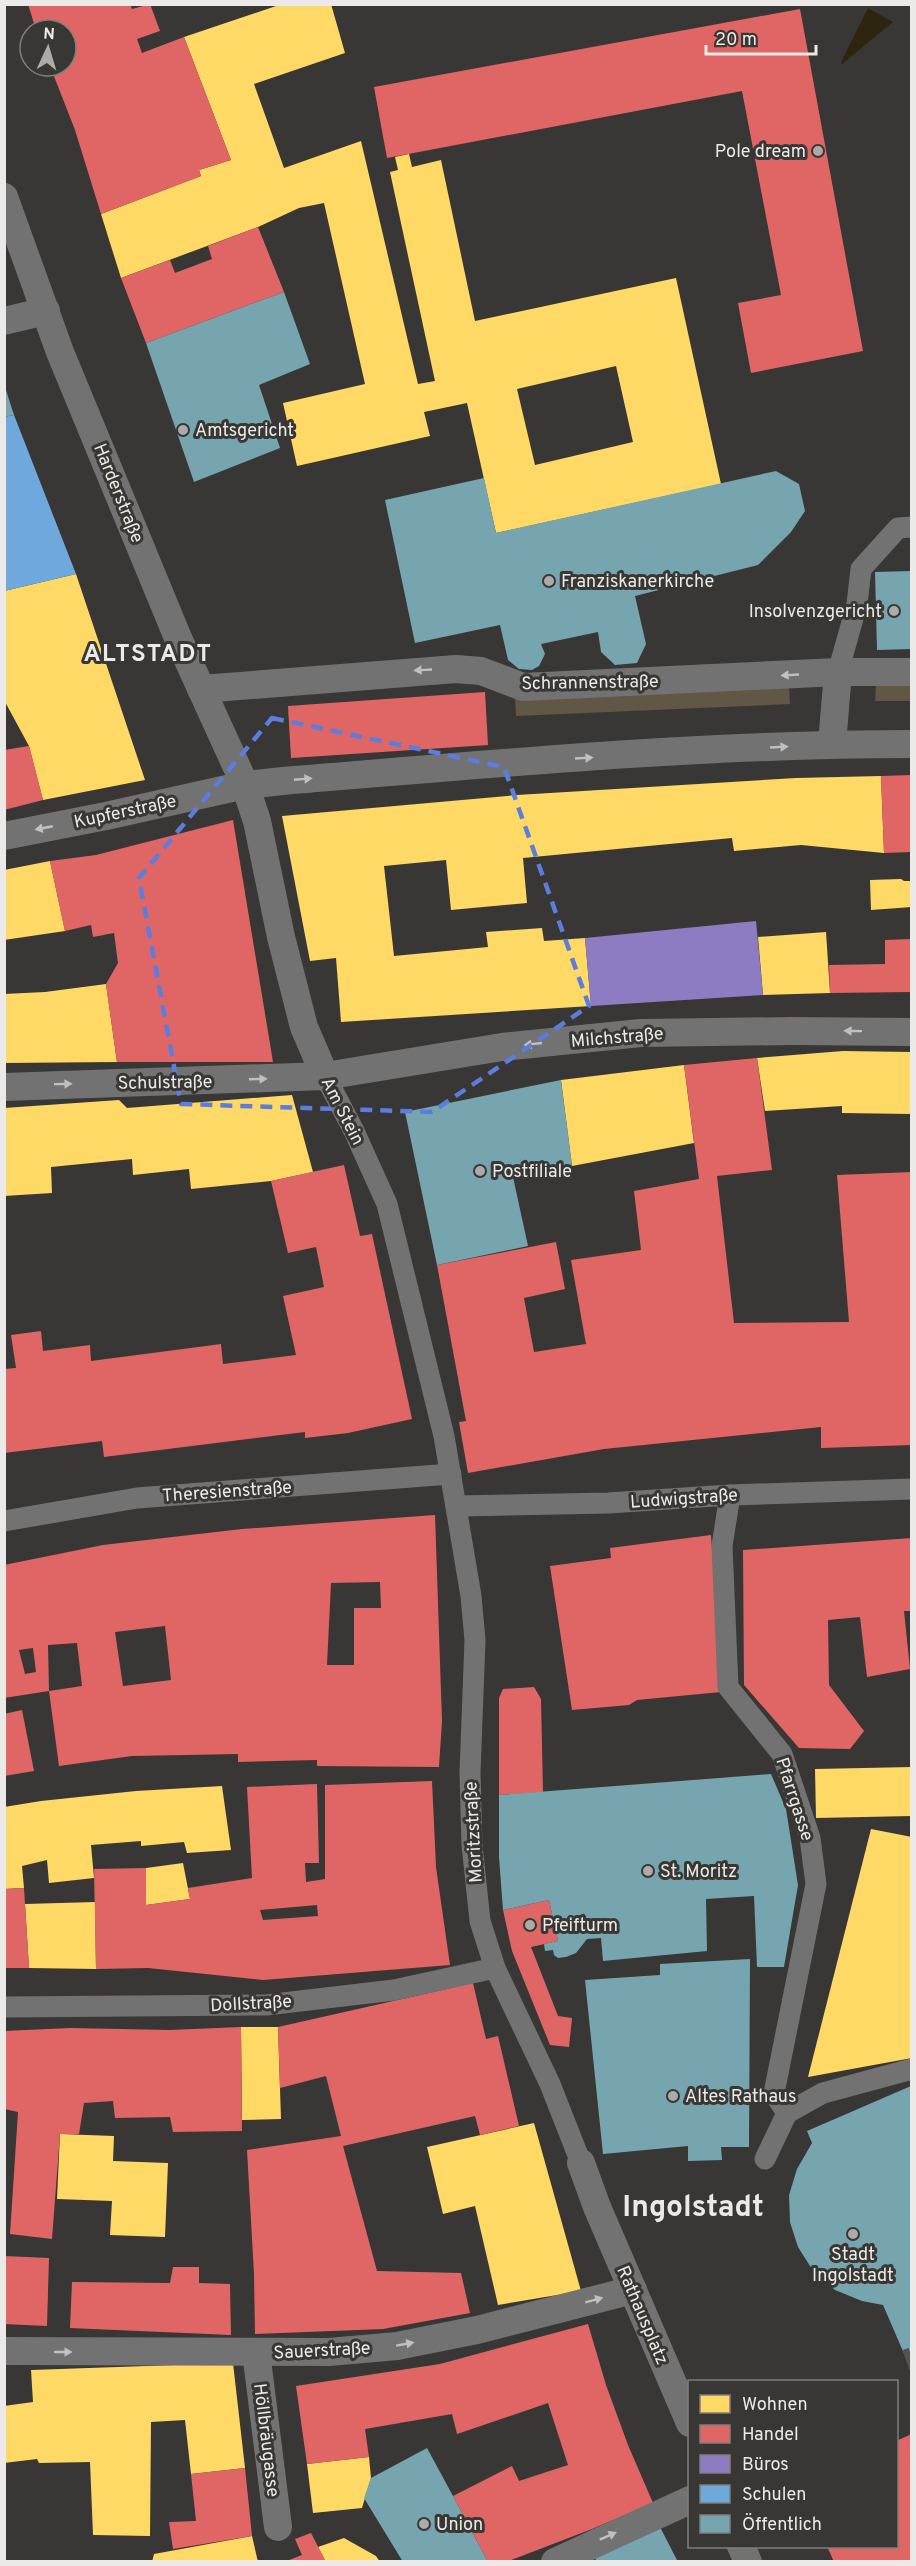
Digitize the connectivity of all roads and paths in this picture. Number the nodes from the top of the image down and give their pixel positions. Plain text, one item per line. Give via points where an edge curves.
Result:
1 (4, 196) edge
2 (46, 311) junction
3 (4, 321) edge
4 (912, 528) edge
5 (838, 672) junction
6 (912, 672) edge
7 (201, 689) junction
8 (832, 744) junction
9 (912, 744) edge
10 (245, 785) junction
11 (4, 836) edge
12 (912, 1032) edge
13 (325, 1076) junction
14 (4, 1087) edge
15 (444, 1436) joint
16 (451, 1474) junction
17 (912, 1489) edge
18 (730, 1495) junction
19 (457, 1506) junction
20 (4, 1521) edge
21 (495, 1968) junction
22 (4, 2007) edge
23 (912, 2069) edge
24 (788, 2113) junction
25 (765, 2158) dead end
26 (581, 2163) joint
27 (597, 2208) joint
28 (633, 2290) junction
29 (4, 2351) edge
30 (256, 2352) junction
31 (688, 2417) edge
32 (688, 2501) edge
33 (278, 2528) dead end
34 (741, 2548) edge
35 (555, 2562) edge
36 (748, 2562) edge

1 - 2 street, Harderstraße
2 - 3 street
2 - 7 street, Harderstraße
4 - 5 street via 898,528 861,569 857,604
5 - 6 street, Schrannenstraße
5 -> 7 street, Schrannenstraße via 523,687 481,671 456,669
5 - 8 street
7 - 10 street, Harderstraße
8 - 9 street
10 -> 8 street via 508,762
10 -> 11 street, Kupferstraße
10 - 13 street, Am Stein via 304,1027
12 -> 13 street, Milchstraße via 641,1033 502,1047
14 -> 13 street, Schulstraße
13 - 15 street, Am Stein via 387,1204
15 - 16 street, Moritzstraße
16 - 19 street, Moritzstraße
16 - 20 street, Theresienstraße via 137,1498
17 - 18 street, Ludwigstraße
18 - 19 street, Ludwigstraße via 608,1503
18 - 24 street, Pfarrgasse via 722,1546 728,1687 782,1754 810,1838 816,1884 774,2093
19 - 21 street, Moritzstraße via 475,1640 470,1773 472,1845 480,1921
21 - 22 street, Dollstraße via 394,1990 266,2005
21 - 26 street, Moritzstraße via 550,2084
23 - 24 street via 823,2093
24 - 25 street
26 - 27 street, Moritzstraße
27 - 28 street, Rathausplatz
30 -> 28 street, Sauerstraße via 329,2352 397,2346
28 - 31 street, Rathausplatz
29 -> 30 street, Sauerstraße
30 - 33 street, Höllbräugasse
35 -> 32 street
34 - 36 street

